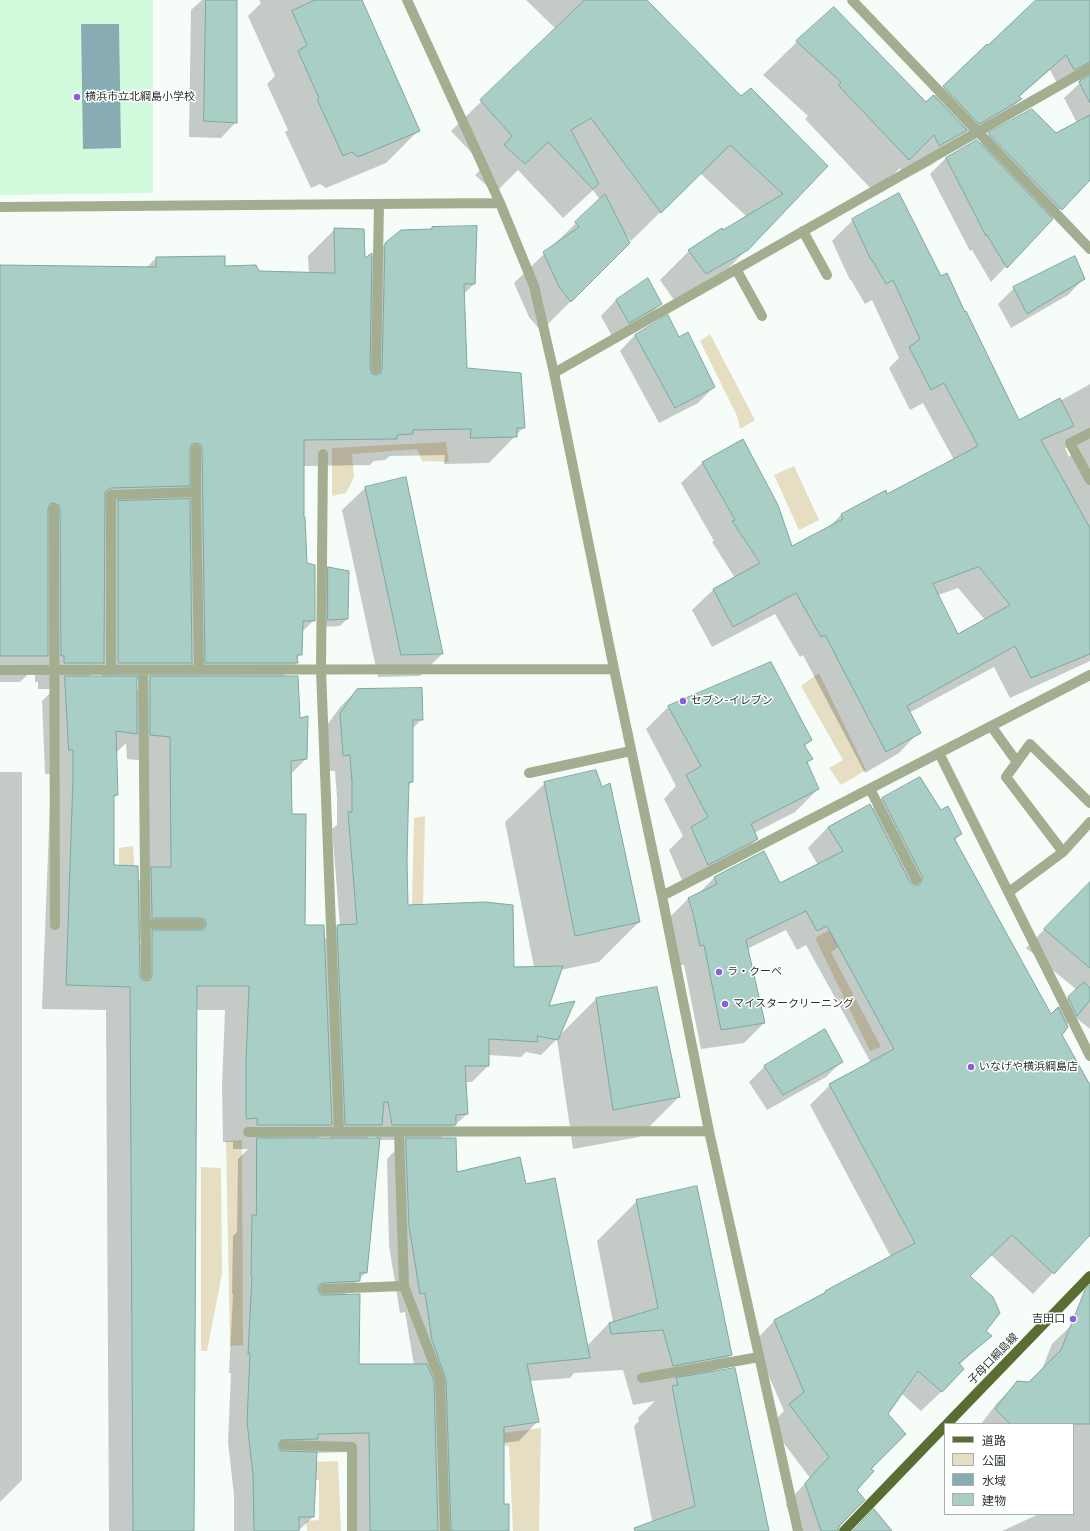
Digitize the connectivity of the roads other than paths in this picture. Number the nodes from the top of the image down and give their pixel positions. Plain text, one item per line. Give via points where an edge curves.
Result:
1 (407, 0) edge
2 (852, 0) edge
3 (1090, 68) edge
4 (978, 131) junction
5 (500, 203) junction
6 (379, 204) junction
7 (0, 207) edge
8 (803, 231) junction
9 (1090, 249) edge
10 (736, 269) junction
11 (827, 275) dead end
12 (762, 316) dead end
13 (376, 369) dead end
14 (554, 373) junction
15 (1090, 433) edge
16 (196, 449) dead end
17 (324, 454) dead end
18 (1090, 480) edge
19 (196, 492) junction
20 (54, 509) dead end
21 (614, 669) junction
22 (0, 670) edge
23 (54, 670) junction
24 (111, 670) junction
25 (144, 670) junction
26 (199, 670) junction
27 (321, 670) junction
28 (1090, 675) edge
29 (991, 726) junction
30 (631, 751) junction
31 (939, 753) junction
32 (1017, 762) junction
33 (529, 773) dead end
34 (870, 789) junction
35 (1090, 803) edge
36 (1090, 822) edge
37 (1063, 852) junction
38 (916, 879) dead end
39 (1009, 892) junction
40 (662, 896) junction
41 (145, 924) junction
42 (200, 924) dead end
43 (55, 925) dead end
44 (146, 975) dead end
45 (1090, 1056) edge
46 (709, 1131) junction
47 (248, 1132) dead end
48 (338, 1132) junction
49 (399, 1132) junction
50 (1090, 1276) edge
51 (404, 1286) junction
52 (324, 1289) dead end
53 (759, 1357) junction
54 (642, 1378) dead end
55 (948, 1423) edge
56 (944, 1427) edge
57 (284, 1445) dead end
58 (352, 1531) edge
59 (445, 1531) edge
60 (798, 1531) edge
61 (844, 1531) edge

1 - 5 street
2 - 4 street
3 - 4 street
4 - 8 street
4 - 9 street
5 - 6 street
5 - 14 street via 534,286
6 - 7 street
6 - 13 street
8 - 10 street
8 - 11 street
10 - 12 street
10 - 14 street
14 - 21 street
15 - 18 street via 1070,443
16 - 19 street
17 - 27 street
19 - 24 street via 111,494
19 - 26 street
20 - 23 street
21 - 27 street
21 - 30 street
22 - 23 street
23 - 24 street
23 - 43 street
24 - 25 street
25 - 26 street
25 - 41 street
26 - 27 street
27 - 48 street
28 - 29 street
29 - 31 street
29 - 32 street
30 - 33 street
30 - 40 street
31 - 34 street
31 - 39 street
32 - 35 street via 1030,744
32 - 37 street via 1006,777
34 - 38 street
34 - 40 street
36 - 37 street
37 - 39 street
39 - 45 street
40 - 46 street
41 - 42 street
41 - 44 street
46 - 49 street
46 - 53 street
47 - 48 street
48 - 49 street
49 - 51 street
50 - 55 main road, 子母口綱島線
51 - 52 street
51 - 59 street via 440,1380
53 - 54 street
53 - 60 street
56 - 61 main road
57 - 58 street via 352,1446

